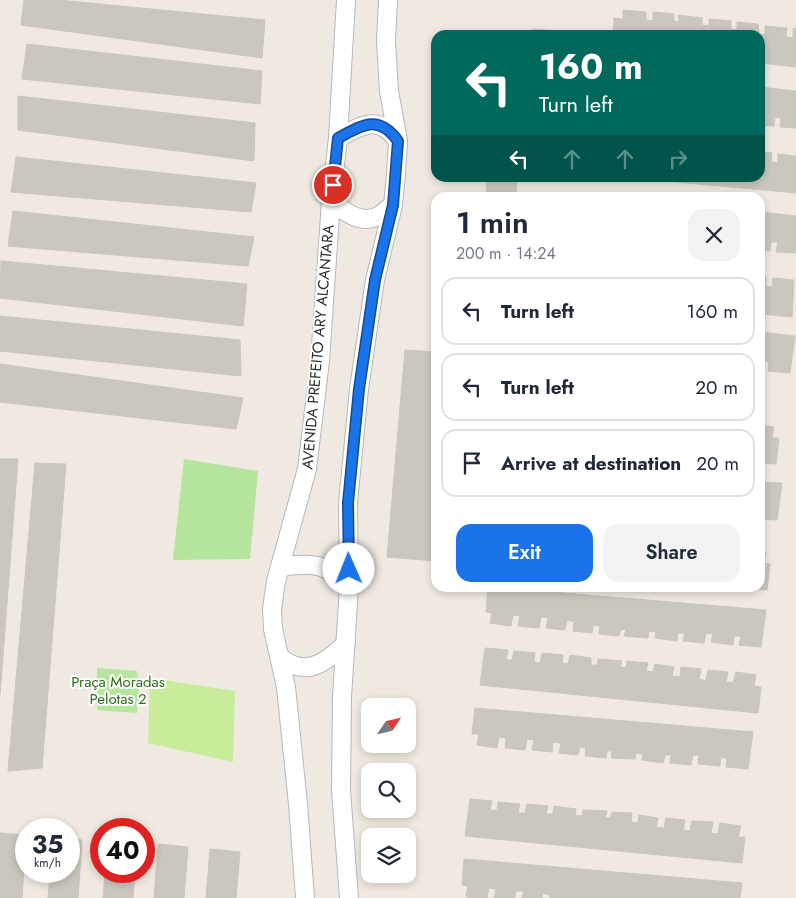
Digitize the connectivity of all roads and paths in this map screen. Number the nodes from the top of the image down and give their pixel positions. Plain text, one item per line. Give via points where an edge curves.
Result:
1 (346, 0) edge
2 (388, 0) edge
3 (338, 138) junction
4 (398, 141) junction
5 (331, 201) junction
6 (393, 205) junction
7 (281, 567) junction
8 (349, 586) junction
9 (346, 643) junction
10 (279, 656) junction
11 (305, 898) edge
12 (349, 898) edge

1 - 3 street, AVENIDA PREFEITO ARY ALCANTARA
2 - 4 street via 389,91
3 - 4 street via 367,124 380,125
3 - 5 street, AVENIDA PREFEITO ARY ALCANTARA
4 - 6 street
5 - 6 street via 360,218 376,217
5 - 7 street, AVENIDA PREFEITO ARY ALCANTARA via 320,361 308,469
6 - 8 street via 375,280 359,389 348,503
7 - 8 street via 320,566 339,575
7 - 10 street, AVENIDA PREFEITO ARY ALCANTARA via 273,592 272,609
8 - 9 street
9 - 10 street via 324,662 312,667 287,663
9 - 12 street via 341,790
10 - 11 street, AVENIDA PREFEITO ARY ALCANTARA via 286,687

